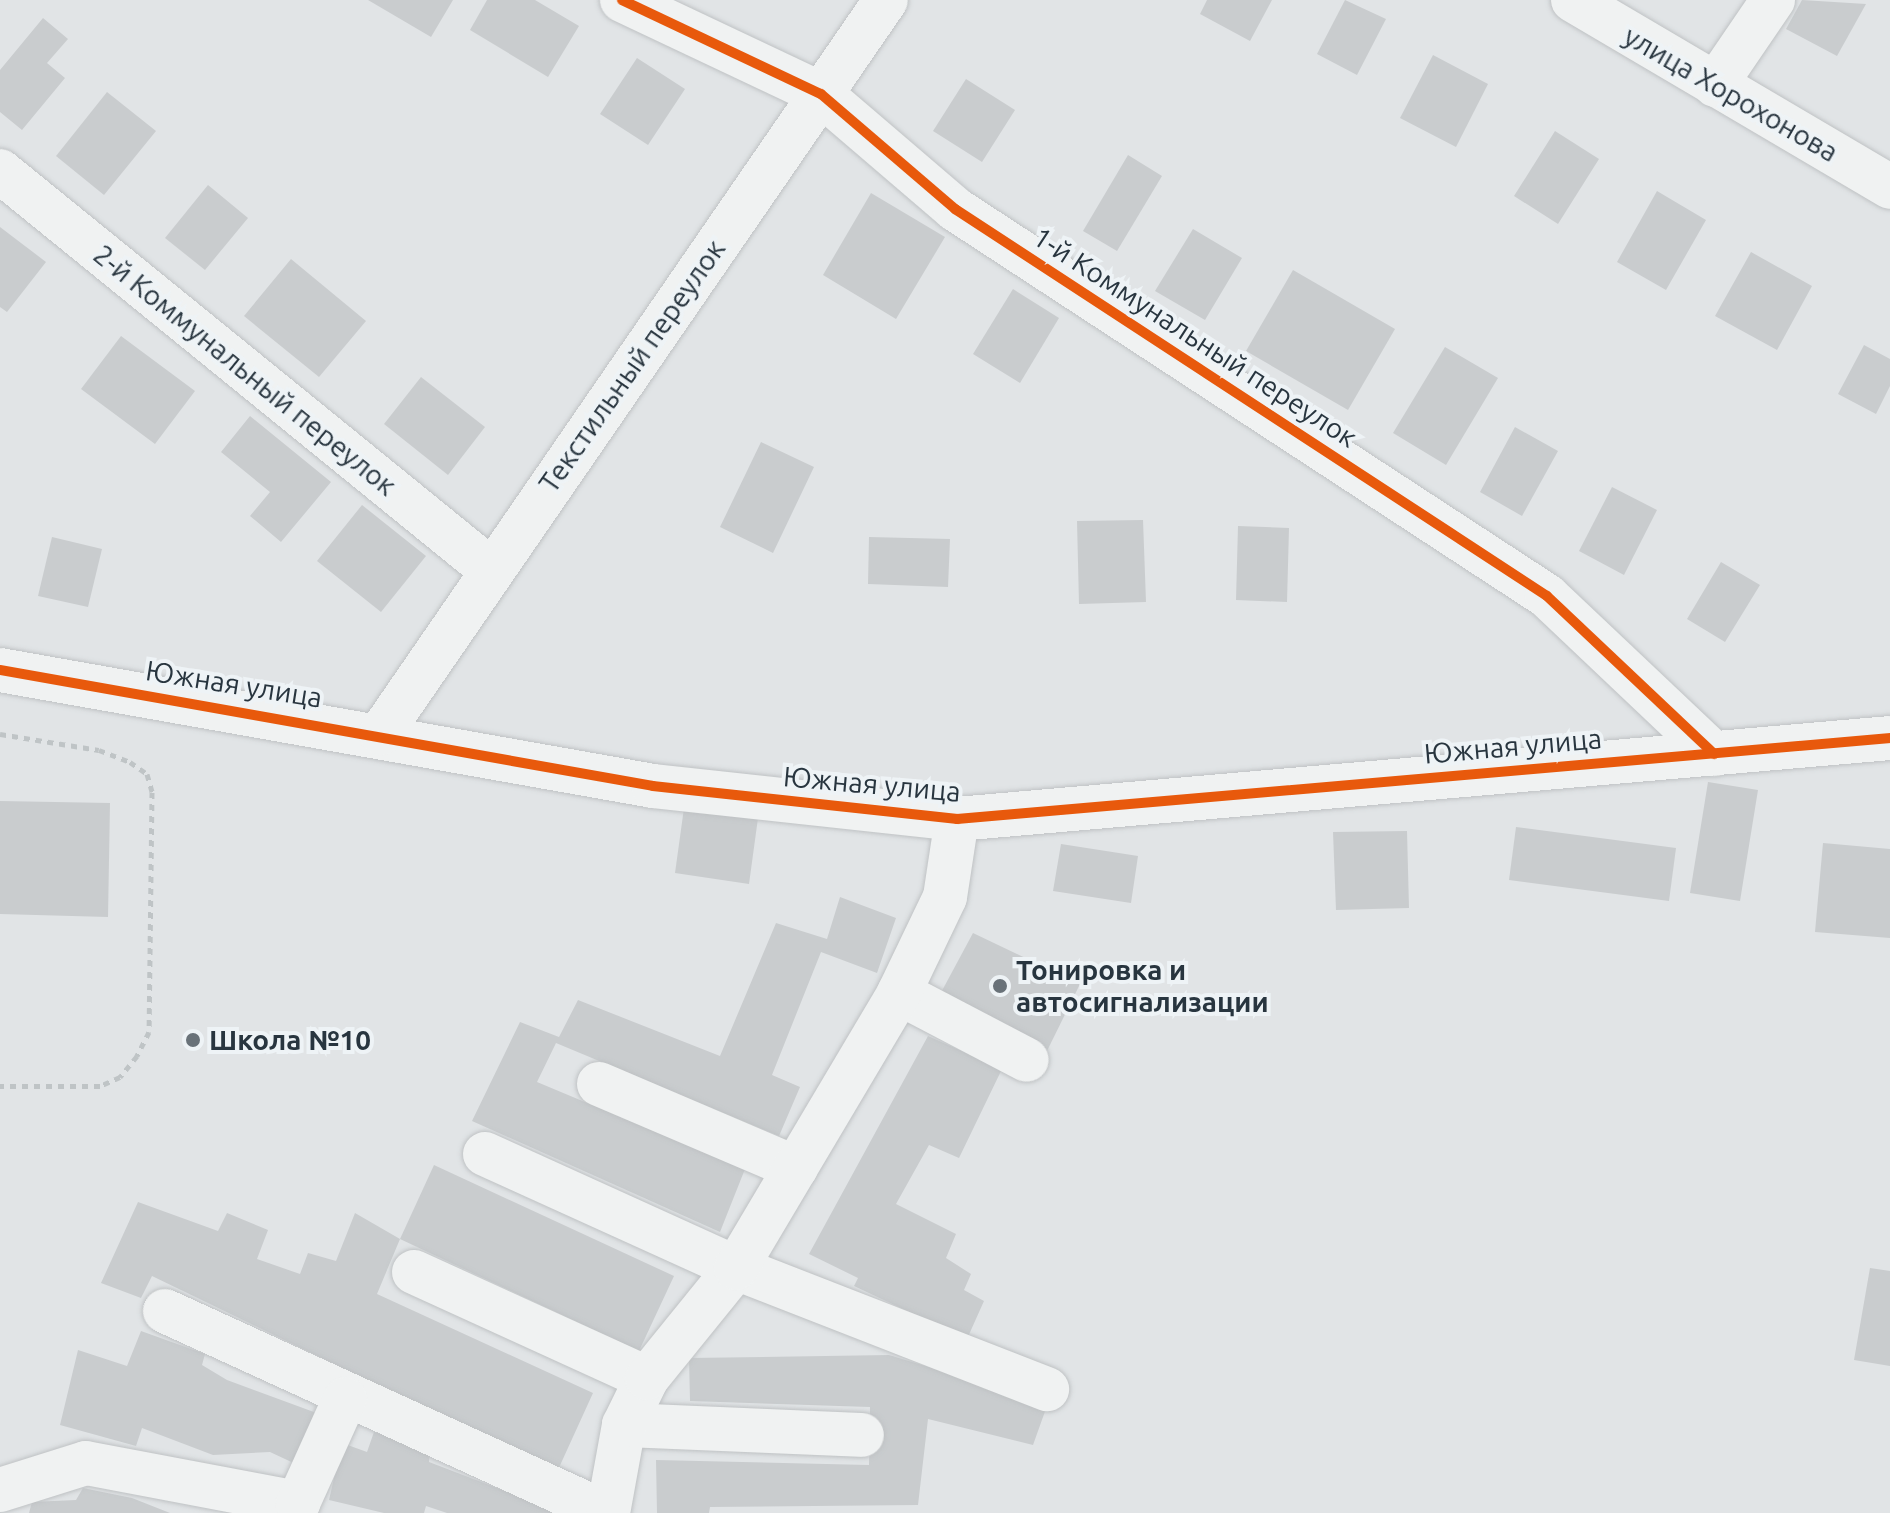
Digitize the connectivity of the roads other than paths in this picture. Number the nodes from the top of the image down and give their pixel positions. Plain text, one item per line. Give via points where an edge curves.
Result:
1 (622, 0) edge
2 (886, 0) edge
3 (1573, 0) edge
4 (1773, 0) edge
5 (1715, 85) junction
6 (821, 94) junction
7 (0, 171) edge
8 (1890, 187) edge
9 (490, 569) junction
10 (0, 670) edge
11 (381, 733) junction
12 (1890, 738) edge
13 (1714, 754) junction
14 (957, 819) junction
15 (899, 993) junction
16 (1027, 1060) dead end
17 (599, 1084) dead end
18 (485, 1154) dead end
19 (796, 1168) junction
20 (736, 1268) junction
21 (414, 1272) dead end
22 (165, 1311) dead end
23 (647, 1378) junction
24 (1047, 1389) dead end
25 (345, 1399) junction
26 (624, 1425) junction
27 (862, 1435) dead end
28 (0, 1490) edge
29 (315, 1508) edge
30 (607, 1513) edge

1 - 6 street, 1-й Коммунальный переулок
2 - 6 street, Текстильный переулок
3 - 5 street, улица Хорохонова
4 - 5 street
5 - 8 street, улица Хорохонова
6 - 9 street, Текстильный переулок
6 - 13 street, 1-й Коммунальный переулок via 955,209 1547,596
7 - 9 street, 2-й Коммунальный переулок
9 - 11 street, Текстильный переулок
10 - 11 street, Южная улица
11 - 14 street, Южная улица via 653,786
12 - 13 street, Южная улица
13 - 14 street, Южная улица
14 - 15 street via 945,897
15 - 16 street
15 - 19 street
17 - 19 street
18 - 20 street
19 - 20 street
20 - 23 street
20 - 24 street
21 - 23 street
22 - 25 street
23 - 26 street
25 - 29 street
25 - 30 street
26 - 27 street
26 - 30 street
28 - 29 street via 86,1463

